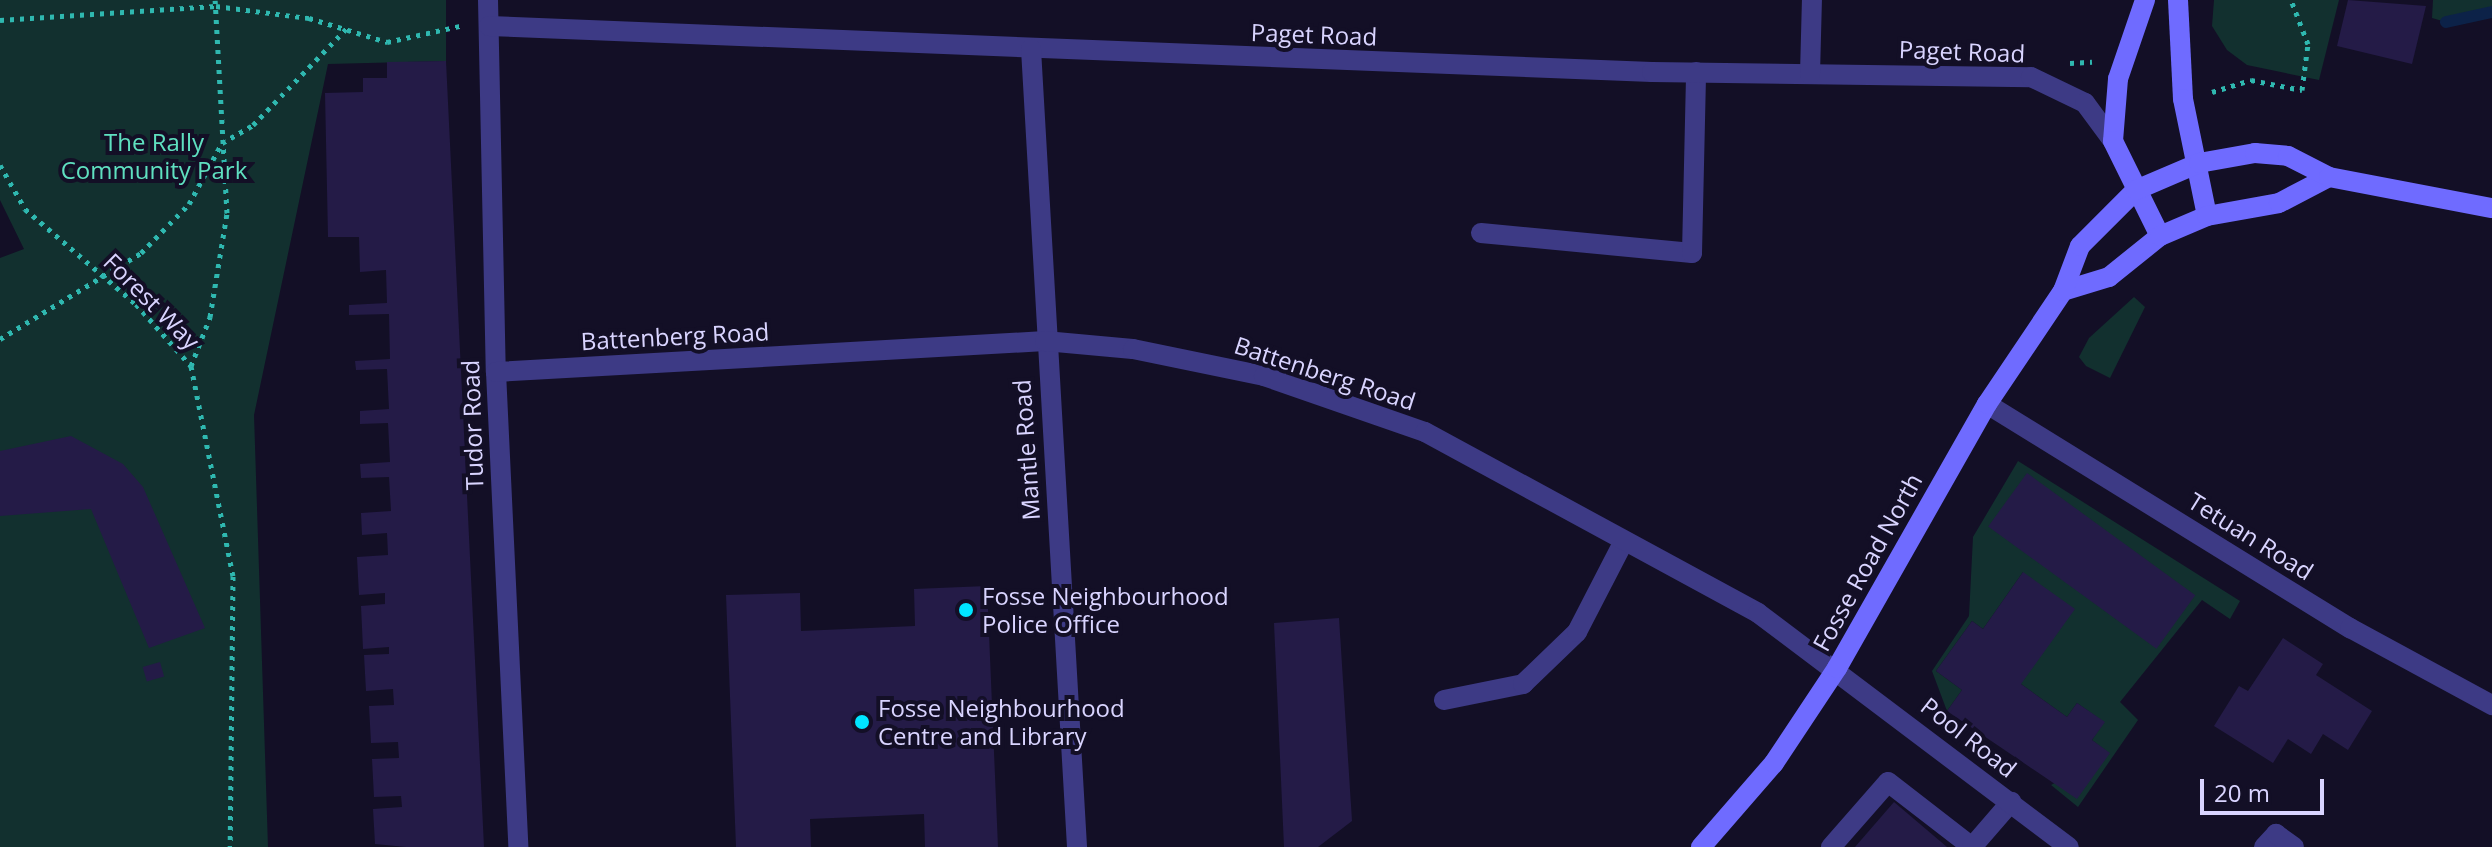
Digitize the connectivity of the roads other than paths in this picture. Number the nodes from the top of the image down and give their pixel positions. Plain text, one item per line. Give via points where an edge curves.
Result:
1 (488, 0) edge
2 (1812, 0) edge
3 (2145, 0) edge
4 (2178, 0) edge
5 (489, 26) junction
6 (1031, 49) junction
7 (1696, 72) junction
8 (1810, 74) junction
9 (2113, 141) junction
10 (2199, 163) junction
11 (2329, 177) junction
12 (2136, 190) junction
13 (2492, 208) edge
14 (2207, 216) junction
15 (1481, 233) dead end
16 (2160, 236) junction
17 (2063, 291) junction
18 (1045, 341) junction
19 (496, 372) junction
20 (1987, 404) junction
21 (1624, 541) junction
22 (1837, 668) junction
23 (1444, 700) dead end
24 (2492, 705) edge
25 (2011, 802) junction
26 (518, 847) edge
27 (1077, 847) edge
28 (1701, 847) edge
29 (1831, 847) edge
30 (2069, 847) edge
31 (2264, 847) edge
32 (2294, 847) edge

1 - 5 street, Tudor Road
2 - 8 street
3 - 9 street via 2118,79
4 - 10 street via 2183,99
5 - 6 street, Paget Road
5 - 19 street, Tudor Road
6 - 7 street, Paget Road
6 - 18 street, Mantle Road
7 - 8 street, Paget Road
7 - 15 street via 1692,253
8 - 9 street, Paget Road via 2031,77 2085,103
9 - 12 street
10 - 11 street via 2288,156
10 - 12 street
10 - 14 street
11 - 13 street
11 - 14 street via 2279,203
12 - 16 street
12 - 17 street, Fosse Road North via 2080,246
14 - 16 street
16 - 17 street via 2109,277
17 - 20 street, Fosse Road North
18 - 19 street, Battenberg Road
18 - 21 street, Battenberg Road via 1133,349 1264,376 1425,432
18 - 27 street, Mantle Road
19 - 26 street, Tudor Road
20 - 22 street, Fosse Road North
20 - 24 street, Tetuan Road via 2350,628
21 - 22 street, Battenberg Road via 1758,613
21 - 23 street via 1577,632 1523,684
22 - 25 street, Pool Road
22 - 28 street, Fosse Road North via 1774,763
25 - 29 street via 1972,847 1888,782
25 - 30 street, Pool Road
31 - 32 street via 2276,834

